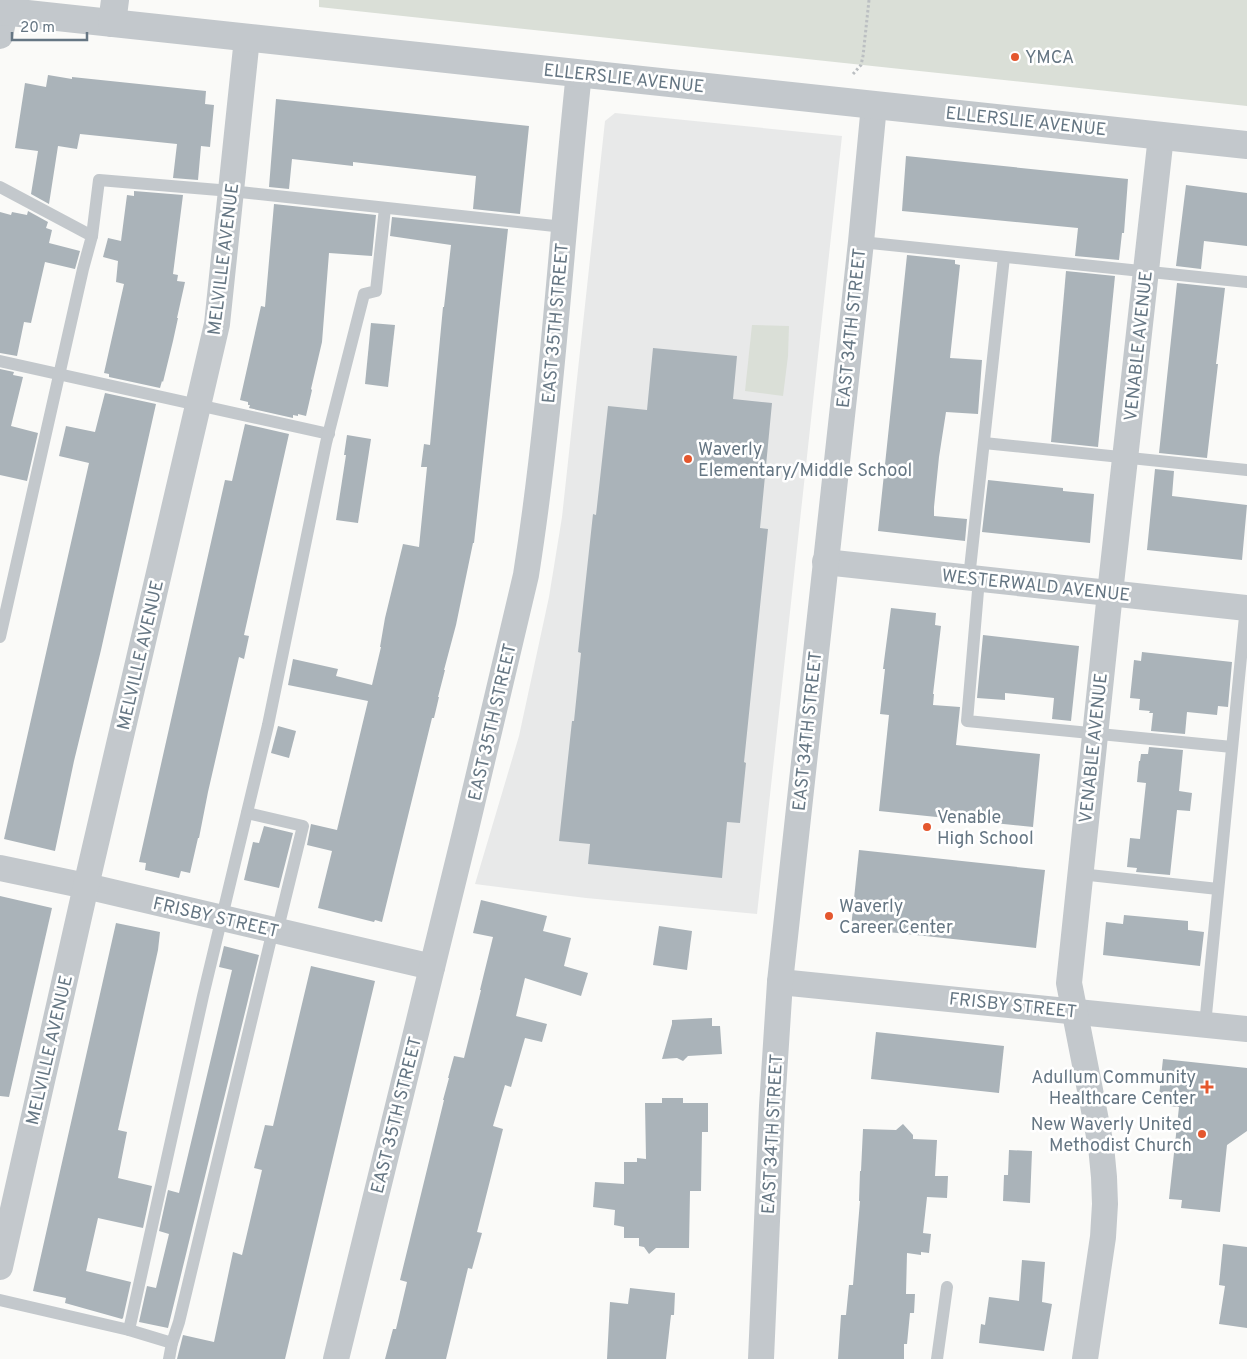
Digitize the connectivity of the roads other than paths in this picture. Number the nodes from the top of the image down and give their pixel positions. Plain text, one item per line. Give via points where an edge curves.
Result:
1 (113, 12) edge
2 (4, 15) edge
3 (247, 38) junction
4 (579, 73) junction
5 (874, 105) junction
6 (1161, 136) junction
7 (1247, 145) edge
8 (0, 188) edge
9 (231, 191) junction
10 (385, 208) junction
11 (564, 227) junction
12 (92, 236) junction
13 (861, 242) junction
14 (1004, 257) junction
15 (1146, 271) junction
16 (1247, 282) edge
17 (0, 361) edge
18 (59, 375) junction
19 (198, 406) junction
20 (329, 434) junction
21 (984, 443) junction
22 (1125, 458) junction
23 (1247, 470) edge
24 (825, 562) junction
25 (974, 578) junction
26 (1110, 593) junction
27 (1247, 604) edge
28 (0, 637) edge
29 (1095, 734) junction
30 (1232, 748) junction
31 (247, 813) junction
32 (0, 868) edge
33 (1080, 874) junction
34 (86, 886) junction
35 (1218, 889) junction
36 (222, 918) junction
37 (273, 930) junction
38 (432, 967) junction
39 (780, 982) junction
40 (1075, 1012) junction
41 (1204, 1024) junction
42 (1247, 1029) edge
43 (0, 1267) edge
44 (947, 1287) dead end
45 (0, 1300) edge
46 (129, 1330) junction
47 (172, 1343) junction
48 (169, 1359) edge
49 (336, 1359) edge
50 (761, 1359) edge
51 (937, 1359) edge
52 (1084, 1359) edge

1 - 2 street, ELLERSLIE AVENUE
1 - 3 street, ELLERSLIE AVENUE
3 - 4 street, ELLERSLIE AVENUE
3 - 9 street, MELVILLE AVENUE
4 - 5 street, ELLERSLIE AVENUE
4 - 11 street, EAST 35TH STREET
5 - 6 street, ELLERSLIE AVENUE
5 - 13 street, EAST 34TH STREET
6 - 7 street, ELLERSLIE AVENUE
6 - 15 street, VENABLE AVENUE
8 - 12 lane
9 - 10 lane
9 - 12 lane via 99,180
9 - 19 street, MELVILLE AVENUE via 217,324
10 - 11 lane
10 - 20 lane via 376,291 364,294
11 - 38 street, EAST 35TH STREET via 549,390 526,575
12 - 18 lane
13 - 14 lane
13 - 24 street, EAST 34TH STREET
14 - 15 lane
14 - 21 lane
15 - 16 lane
15 - 22 street, VENABLE AVENUE
17 - 18 lane
18 - 19 lane
18 - 28 lane
19 - 20 lane
19 - 34 street, MELVILLE AVENUE
20 - 31 lane
21 - 22 lane
21 - 25 lane
22 - 23 lane
22 - 26 street, VENABLE AVENUE
24 - 25 street, WESTERWALD AVENUE
24 - 39 street, EAST 34TH STREET
25 - 26 street, WESTERWALD AVENUE
25 - 29 lane via 967,721
26 - 27 street, WESTERWALD AVENUE
26 - 29 street, VENABLE AVENUE
27 - 30 lane
29 - 30 lane
29 - 33 street, VENABLE AVENUE
30 - 35 lane
31 - 36 lane
31 - 37 lane via 304,826 280,920
32 - 34 street, FRISBY STREET
33 - 35 lane
33 - 40 street, VENABLE AVENUE via 1069,983
34 - 36 street, FRISBY STREET
34 - 43 street, MELVILLE AVENUE
35 - 41 lane
36 - 37 street, FRISBY STREET
36 - 46 lane
37 - 38 street, FRISBY STREET
37 - 47 lane
38 - 49 street, EAST 35TH STREET
39 - 40 street, FRISBY STREET
39 - 50 street, EAST 34TH STREET
40 - 41 street, FRISBY STREET
40 - 52 street, VENABLE AVENUE via 1101,1146 1105,1186 1103,1237
41 - 42 street, FRISBY STREET
44 - 51 lane
45 - 46 lane
46 - 47 lane
47 - 48 lane

